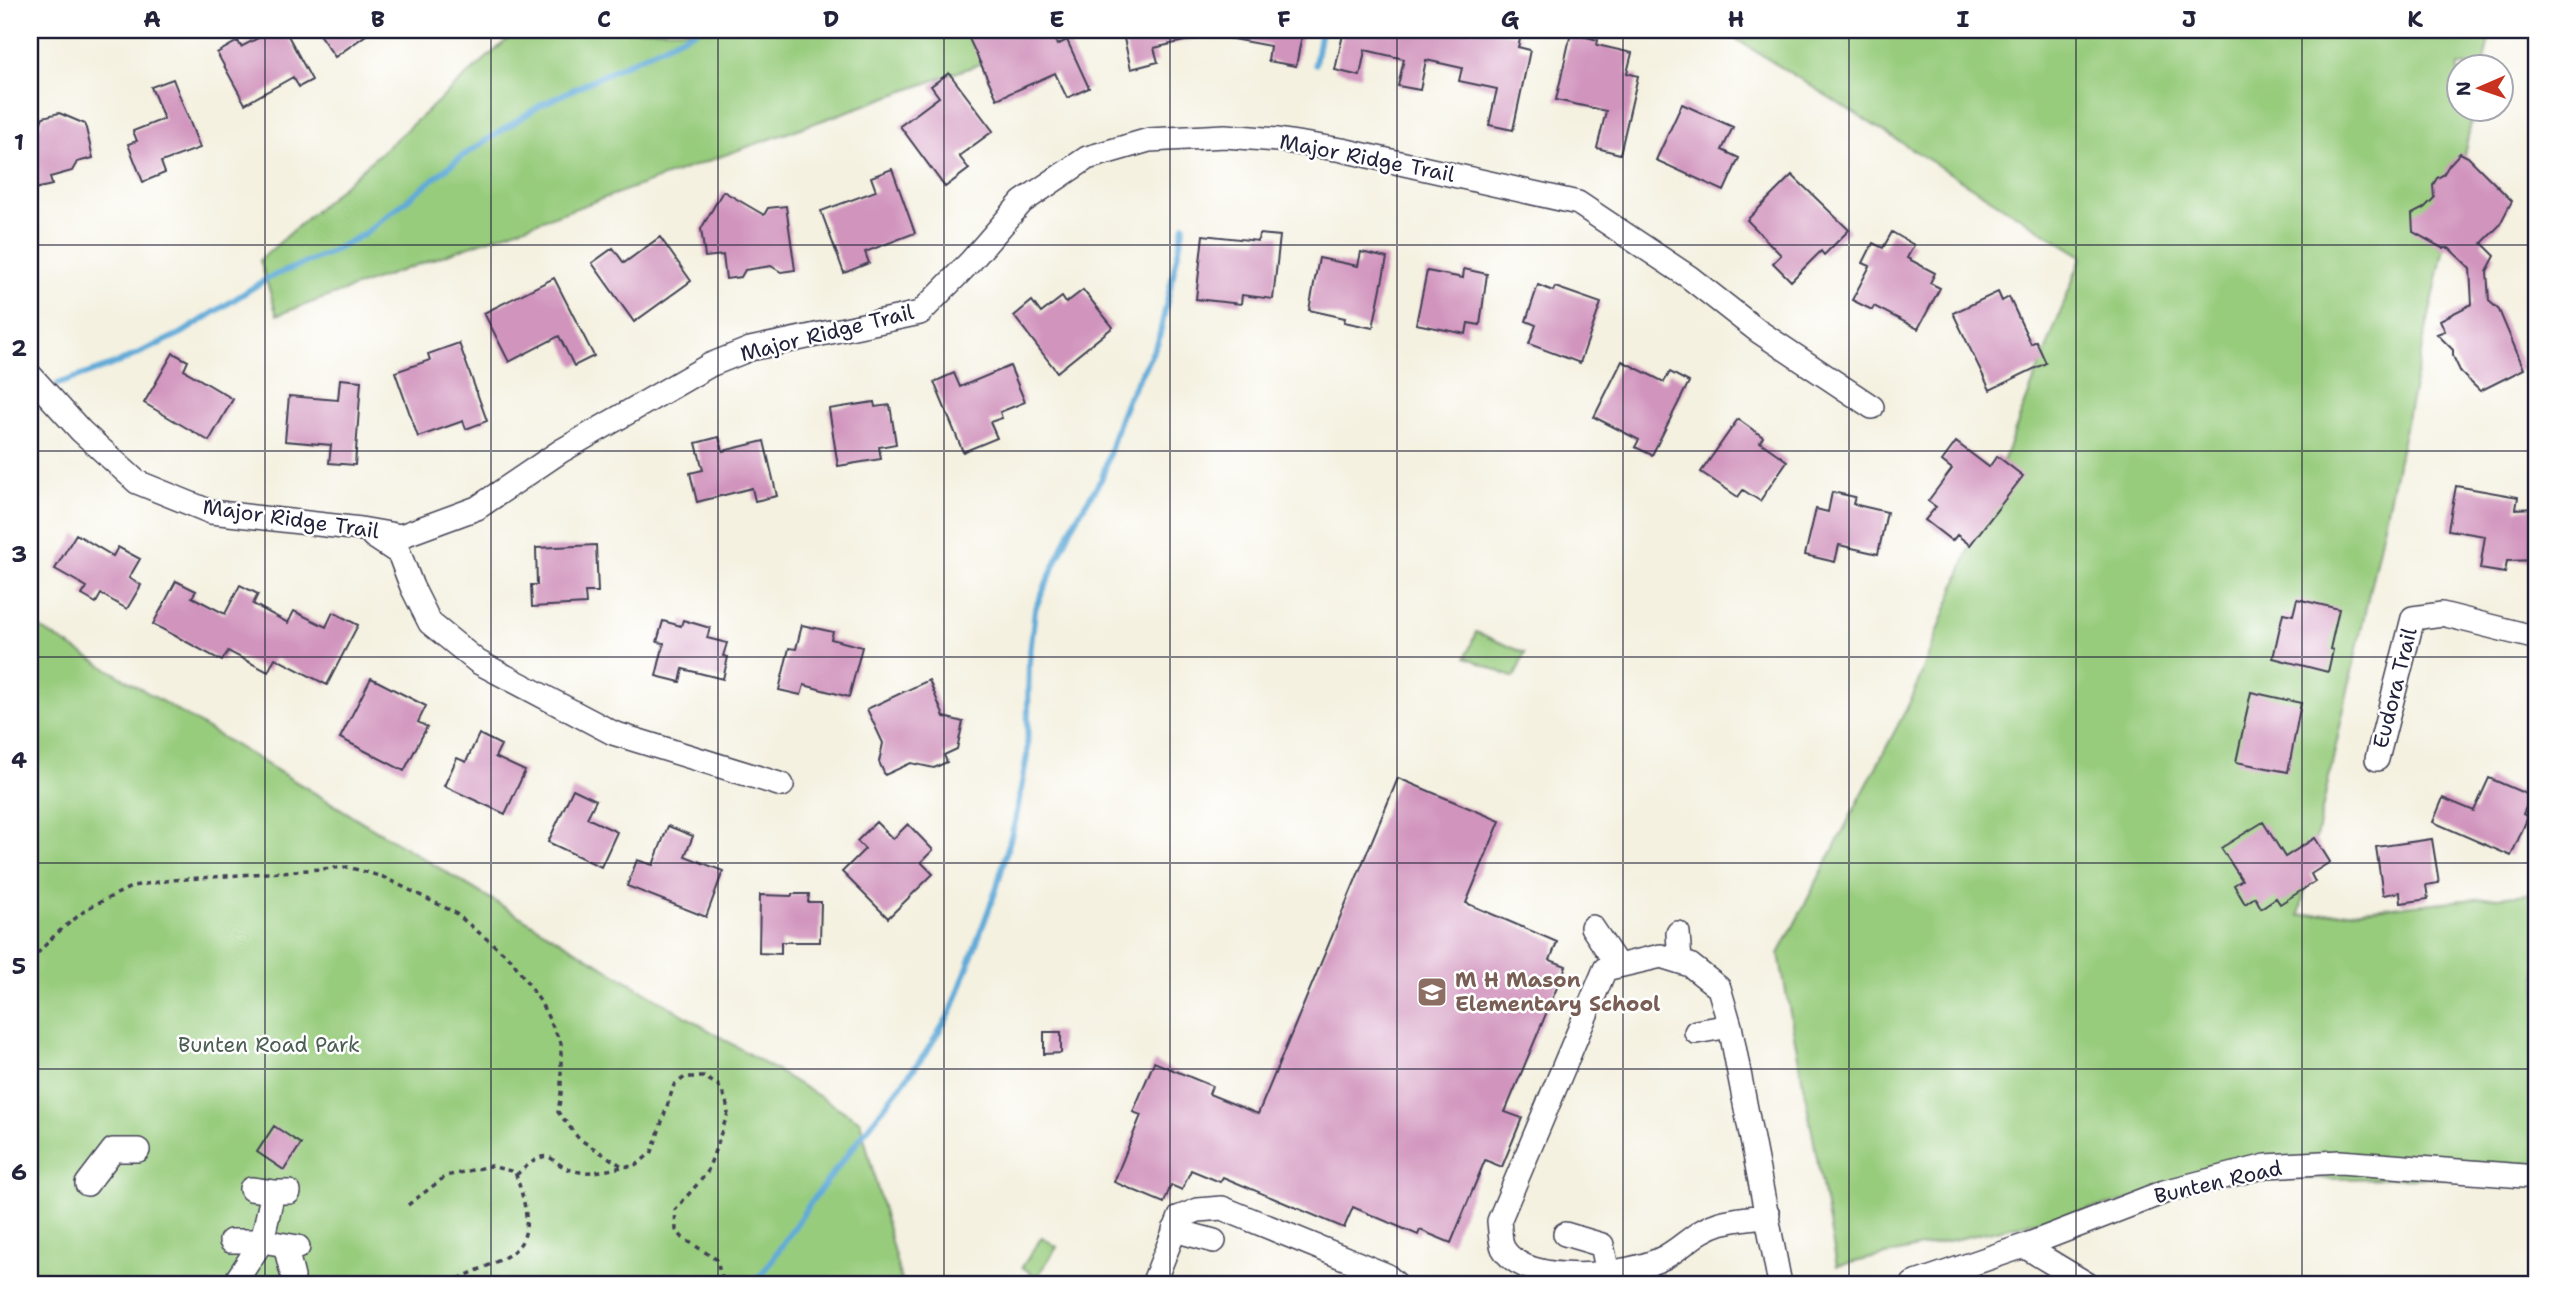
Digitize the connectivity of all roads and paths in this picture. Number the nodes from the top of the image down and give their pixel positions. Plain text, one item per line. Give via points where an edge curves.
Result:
1 (33, 379) edge
2 (1872, 407) dead end
3 (361, 528) junction
4 (2537, 638) edge
5 (2377, 759) dead end
6 (782, 785) dead end
7 (1592, 927) dead end
8 (1678, 933) dead end
9 (30, 961) edge
10 (1680, 962) junction
11 (1618, 966) junction
12 (1730, 1026) junction
13 (1696, 1032) dead end
14 (138, 1150) dead end
15 (626, 1166) junction
16 (516, 1175) junction
17 (2537, 1177) edge
18 (87, 1184) dead end
19 (271, 1191) dead end
20 (408, 1205) dead end
21 (1768, 1215) junction
22 (1174, 1230) junction
23 (1565, 1234) dead end
24 (231, 1241) dead end
25 (1214, 1241) dead end
26 (281, 1244) junction
27 (2024, 1246) junction
28 (1608, 1273) junction
29 (293, 1277) dead end
30 (1157, 1280) edge
31 (1387, 1281) edge
32 (234, 1284) edge
33 (448, 1284) edge
34 (724, 1284) edge
35 (1780, 1284) edge
36 (1913, 1284) edge
37 (2087, 1284) edge

1 - 3 street, Major Ridge Trail via 137,482 211,512
2 - 3 street, Major Ridge Trail via 1578,203 1278,140 1225,136 1149,140 1087,158 1021,202 920,313 750,349 710,365 561,451 477,508 401,536
3 - 6 street via 400,553 430,623 478,662 613,733
4 - 5 street, Eudora Trail via 2442,614 2413,618
7 - 11 street
8 - 10 street
9 - 15 path via 88,908 133,886 348,867 383,877 454,912 511,959 540,1000 561,1043 558,1112 579,1139
10 - 11 street via 1661,956
10 - 12 street via 1719,988
11 - 28 street via 1605,969 1499,1221 1503,1247 1524,1268
12 - 13 street
12 - 21 street
14 - 18 street via 113,1150
15 - 16 path via 578,1172 549,1157 538,1157
15 - 34 path via 634,1167 652,1152 674,1085 685,1077 704,1077 718,1085 728,1113 707,1173 675,1210 676,1230 716,1259
16 - 20 path via 490,1166 446,1176
16 - 33 path via 527,1214 518,1249
17 - 27 street, Bunten Road via 2340,1161 2266,1166 2164,1192
19 - 26 street
21 - 28 street via 1720,1223 1697,1232 1665,1257
21 - 35 street
22 - 25 street
22 - 30 street
22 - 31 street via 1180,1217 1222,1208
23 - 28 street via 1602,1245
24 - 26 street
26 - 29 street
26 - 32 street
27 - 36 street, Bunten Road
27 - 37 street

